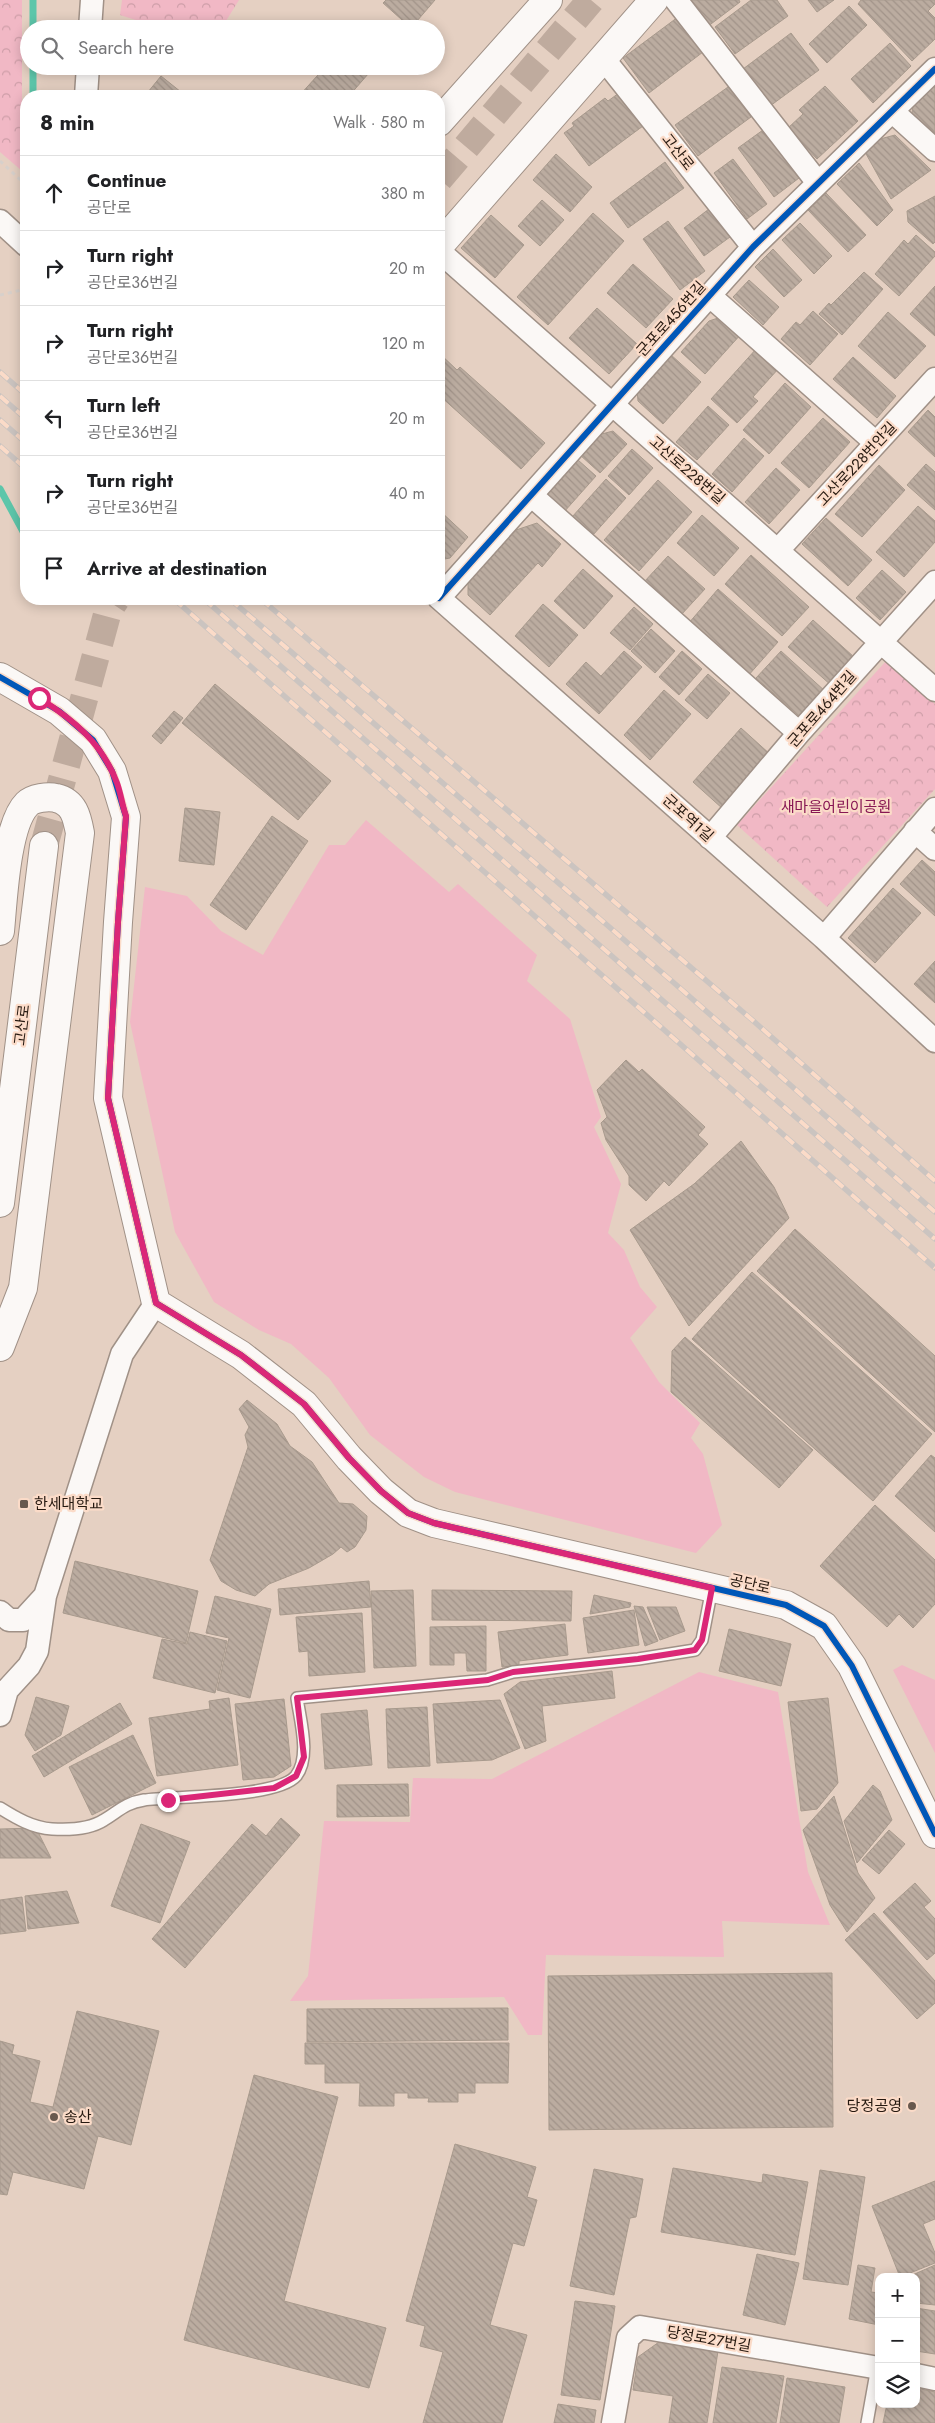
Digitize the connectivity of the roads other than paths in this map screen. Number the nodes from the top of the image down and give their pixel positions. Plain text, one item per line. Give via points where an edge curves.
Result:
1 (92, 0) edge
2 (548, 0) edge
3 (654, 0) edge
4 (676, 0) edge
5 (91, 20) edge
6 (603, 58) junction
7 (935, 69) edge
8 (87, 75) edge
9 (86, 90) edge
10 (892, 111) junction
11 (445, 115) edge
12 (935, 150) edge
13 (818, 183) junction
14 (0, 215) edge
15 (20, 220) edge
16 (0, 221) edge
17 (20, 239) edge
18 (445, 239) edge
19 (752, 247) junction
20 (445, 256) edge
21 (709, 295) junction
22 (935, 379) edge
23 (612, 404) junction
24 (876, 443) junction
25 (531, 495) junction
26 (779, 549) junction
27 (935, 582) edge
28 (445, 591) edge
29 (445, 603) edge
30 (881, 641) junction
31 (0, 676) edge
32 (935, 690) edge
33 (799, 733) junction
34 (935, 808) edge
35 (915, 831) junction
36 (710, 838) junction
37 (44, 846) tunnel mouth
38 (935, 849) edge
39 (0, 931) edge
40 (824, 938) junction
41 (935, 1041) edge
42 (0, 1203) edge
43 (156, 1303) junction
44 (0, 1347) edge
45 (712, 1588) junction
46 (45, 1596) junction
47 (0, 1612) edge
48 (3, 1691) edge
49 (0, 1715) edge
50 (0, 1808) edge
51 (935, 1834) edge
52 (875, 2367) edge
53 (920, 2376) edge
54 (935, 2379) edge
55 (875, 2383) edge
56 (613, 2423) edge
57 (867, 2423) edge

1 - 5 street
2 - 11 street
3 - 6 street
4 - 13 street
6 - 18 street
6 - 19 street, 고산로
7 - 10 street, 군포로456번길
8 - 9 street
10 - 12 street
10 - 13 street, 군포로456번길
13 - 19 street, 군포로456번길
14 - 15 street
16 - 17 street
19 - 21 street, 군포로456번길
20 - 23 street, 고산로228번길
21 - 23 street, 군포로456번길
21 - 24 street, 군포로456번길
22 - 24 street, 고산로228번안길
23 - 25 street, 군포로456번길
23 - 26 street, 고산로228번길
24 - 26 street, 고산로228번안길
25 - 28 street, 군포로456번길
25 - 33 street
26 - 30 street, 고산로228번길
27 - 30 street, 군포로464번길
29 - 36 street, 군포역1길
30 - 32 street, 고산로228번길
30 - 33 street, 군포로464번길
31 - 43 street via 59,711 93,740 112,771 126,816 108,1098
33 - 36 street, 군포로464번길
34 - 35 street
35 - 38 street
35 - 40 street
36 - 40 street, 군포역1길
37 - 42 street, 고산로
39 - 44 street via 15,823 27,804 40,798 56,798 68,803 76,813 80,832 23,1288
40 - 41 street, 군포역1길
43 - 45 street, 공단로 via 241,1355 304,1404 374,1484 408,1513 434,1523
43 - 46 street via 122,1354
45 - 50 lane via 702,1640 695,1650 513,1672 488,1680 297,1698 304,1757 296,1776 274,1788 143,1800 121,1806 104,1821 83,1828 51,1829 22,1822
45 - 51 street, 공단로 via 786,1605 824,1626 852,1666
46 - 47 street via 23,1620 9,1620
46 - 48 street via 36,1651 29,1666
48 - 49 street
52 - 56 street, 당정로27번길 via 640,2327 628,2338
53 - 54 street
55 - 57 lane

